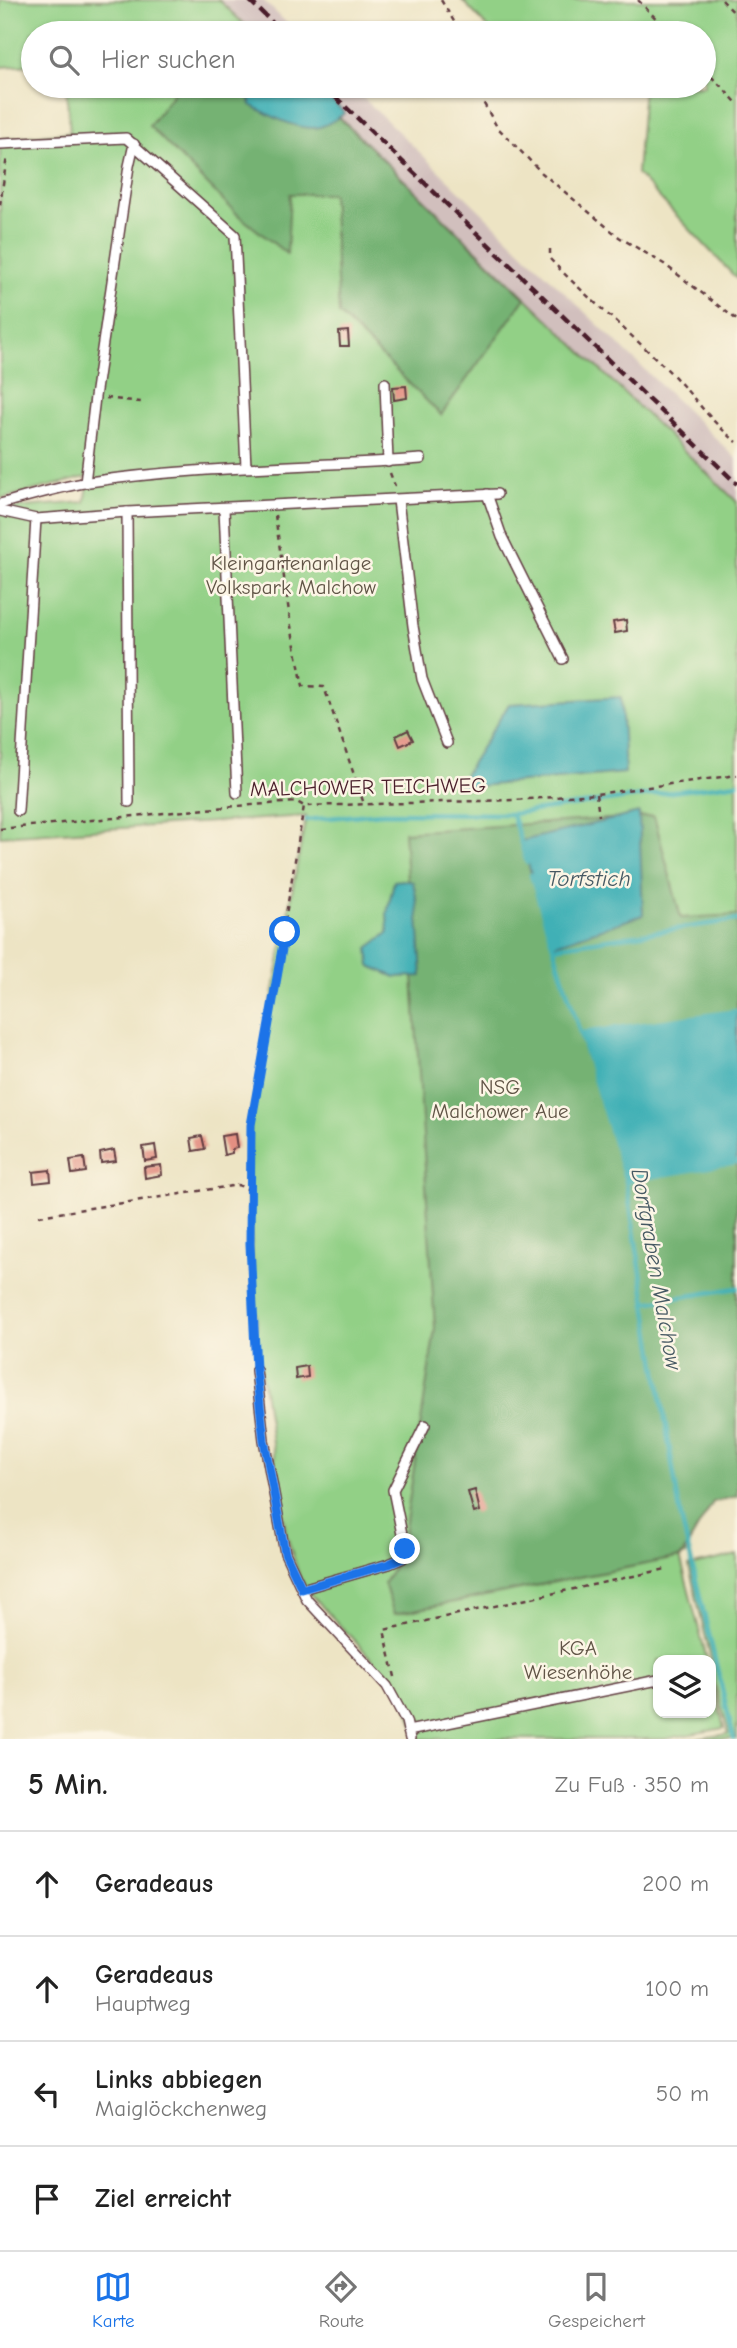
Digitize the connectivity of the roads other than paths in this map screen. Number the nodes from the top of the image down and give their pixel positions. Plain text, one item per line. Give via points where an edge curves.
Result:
1 (5, 143) edge
2 (134, 144) junction
3 (385, 383) dead end
4 (421, 459) dead end
5 (388, 461) junction
6 (246, 467) junction
7 (85, 483) junction
8 (398, 500) junction
9 (0, 504) edge
10 (224, 509) junction
11 (0, 511) edge
12 (127, 512) junction
13 (36, 519) junction
14 (563, 660) dead end
15 (447, 743) dead end
16 (237, 793) dead end
17 (129, 802) dead end
18 (18, 811) dead end
19 (256, 1370) road end
20 (425, 1425) dead end
21 (302, 1589) junction
22 (653, 1681) edge
23 (409, 1735) edge

1 - 2 lane via 126,138
2 - 6 lane via 235,234
2 - 7 lane
3 - 5 lane
4 - 5 lane
5 - 6 lane
6 - 7 lane
7 - 9 lane
8 - 10 lane
8 - 14 lane via 492,494 502,537
8 - 15 lane via 422,679
10 - 12 lane
10 - 16 lane
11 - 13 lane
12 - 13 lane
12 - 17 lane
13 - 18 lane
19 - 21 lane via 285,1553
20 - 21 lane via 393,1490 403,1558
21 - 23 lane via 387,1686
22 - 23 lane

